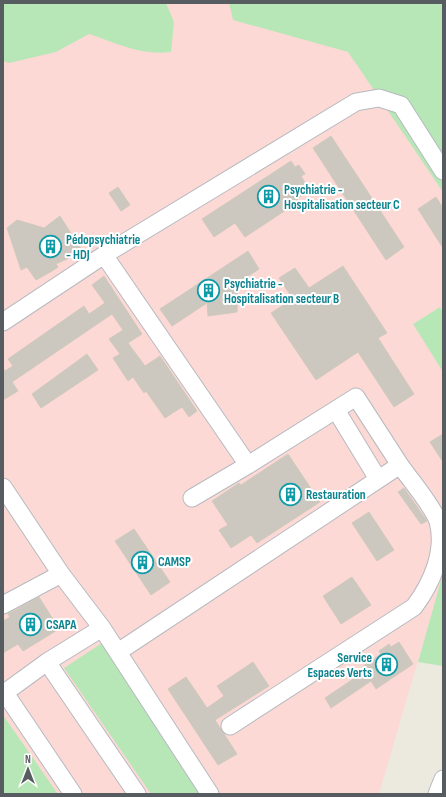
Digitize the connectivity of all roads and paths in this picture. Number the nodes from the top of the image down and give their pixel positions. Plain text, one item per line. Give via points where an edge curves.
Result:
1 (443, 171) edge
2 (104, 255) junction
3 (3, 322) edge
4 (336, 410) junction
5 (400, 464) junction
6 (248, 465) junction
7 (378, 478) junction
8 (3, 487) edge
9 (192, 498) dead end
10 (61, 574) junction
11 (3, 605) edge
12 (102, 628) junction
13 (118, 652) junction
14 (47, 662) junction
15 (4, 693) edge
16 (230, 726) dead end
17 (443, 779) edge
18 (73, 794) edge
19 (137, 794) edge
20 (210, 794) edge
21 (436, 794) edge

1 - 2 street via 400,105 379,98 356,102
2 - 3 street
2 - 6 street
4 - 5 street via 356,397
4 - 6 street
4 - 7 street
5 - 7 street
5 - 16 street via 437,520 442,536 441,553 426,591 414,606
6 - 9 street
7 - 13 street
8 - 10 street
10 - 11 street
10 - 12 street
12 - 13 street
12 - 14 street
13 - 20 street
14 - 15 street
14 - 19 street
15 - 18 street
17 - 21 street

